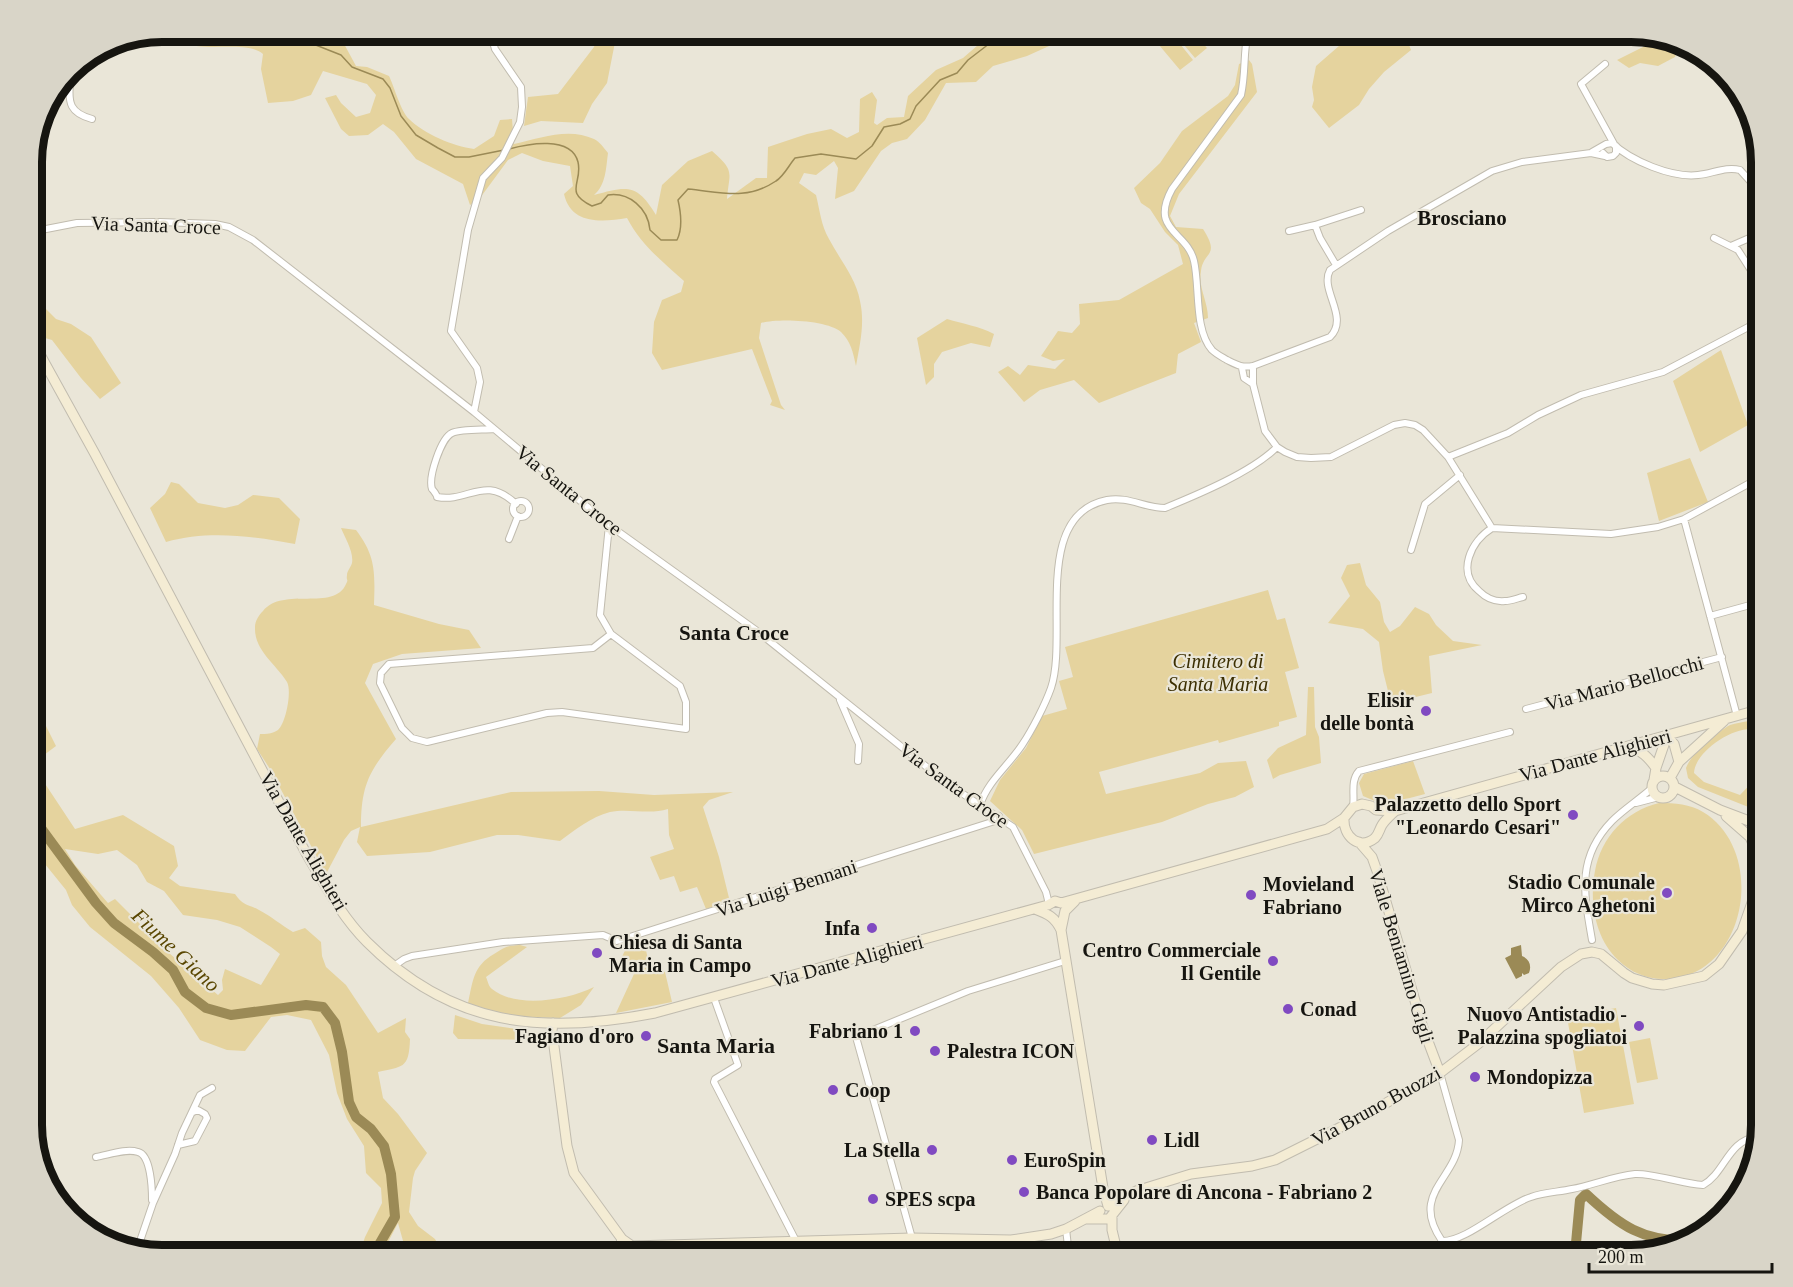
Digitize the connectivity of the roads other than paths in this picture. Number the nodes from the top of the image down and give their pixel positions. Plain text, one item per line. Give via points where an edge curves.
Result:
1 (493, 42) edge
2 (1245, 42) edge
3 (1605, 64) dead end
4 (70, 86) edge
5 (92, 119) dead end
6 (1609, 133) junction
7 (1604, 145) junction
8 (1615, 146) junction
9 (1591, 153) junction
10 (1615, 155) junction
11 (1605, 156) junction
12 (1628, 156) junction
13 (1751, 183) edge
14 (1361, 210) dead end
15 (1316, 225) junction
16 (42, 230) edge
17 (1289, 231) dead end
18 (1751, 237) edge
19 (1714, 238) dead end
20 (1731, 246) junction
21 (1336, 265) junction
22 (1751, 269) edge
23 (1751, 326) edge
24 (42, 358) edge
25 (1253, 366) junction
26 (1242, 368) junction
27 (1252, 384) junction
28 (474, 412) junction
29 (494, 429) junction
30 (1277, 447) junction
31 (1448, 457) junction
32 (1460, 475) junction
33 (1751, 482) edge
34 (516, 504) junction
35 (518, 516) junction
36 (1684, 519) junction
37 (609, 525) junction
38 (1492, 528) junction
39 (618, 531) junction
40 (608, 535) junction
41 (509, 539) dead end
42 (1411, 550) dead end
43 (1523, 597) dead end
44 (1751, 605) edge
45 (1710, 616) junction
46 (611, 634) junction
47 (1722, 657) junction
48 (840, 698) junction
49 (1526, 709) dead end
50 (1751, 712) edge
51 (1737, 716) junction
52 (1726, 719) junction
53 (1510, 732) dead end
54 (1667, 736) junction
55 (1629, 746) junction
56 (858, 761) dead end
57 (1679, 762) junction
58 (1656, 768) junction
59 (1653, 784) junction
60 (1672, 787) junction
61 (1659, 797) junction
62 (1635, 803) junction
63 (980, 805) junction
64 (1357, 806) junction
65 (1376, 810) junction
66 (1720, 810) junction
67 (1395, 811) junction
68 (999, 816) junction
69 (1344, 818) junction
70 (1751, 821) edge
71 (1381, 826) junction
72 (1327, 829) junction
73 (1346, 833) junction
74 (1751, 834) edge
75 (1750, 837) junction
76 (1375, 838) junction
77 (1751, 840) edge
78 (1359, 842) junction
79 (1372, 857) junction
80 (1751, 906) edge
81 (1056, 908) junction
82 (1592, 940) dead end
83 (1065, 961) junction
84 (394, 966) junction
85 (714, 998) junction
86 (553, 1023) junction
87 (1436, 1075) junction
88 (212, 1088) dead end
89 (193, 1112) junction
90 (1750, 1138) edge
91 (178, 1145) junction
92 (96, 1157) dead end
93 (1103, 1188) junction
94 (1127, 1196) junction
95 (153, 1203) junction
96 (1107, 1212) junction
97 (1066, 1228) junction
98 (912, 1238) junction
99 (622, 1239) junction
100 (951, 1240) junction
101 (796, 1241) junction
102 (140, 1243) edge
103 (618, 1245) edge
104 (631, 1245) edge
105 (665, 1245) edge
106 (952, 1245) edge
107 (1068, 1245) edge
108 (1116, 1245) edge

1 - 28 street via 521,87 522,107 520,122 502,158 483,178 468,230 451,331 477,368 480,382
2 - 26 street via 1241,95 1165,202 1170,230 1191,252 1194,262 1206,342 1213,351
3 - 6 street via 1581,84
4 - 5 street via 72,106 81,116
6 - 7 street
6 - 8 street
7 - 8 street
7 - 9 street
7 - 11 street
8 - 10 street
8 - 12 street
9 - 11 street
9 - 21 street via 1522,162 1492,171
10 - 11 street
10 - 12 street
12 - 13 street via 1686,176 1740,170
14 - 15 street
15 - 17 street
15 - 21 street
16 - 28 street, Via Santa Croce via 77,223 160,222 229,227 254,240
18 - 20 street
19 - 20 street
20 - 22 street
21 - 25 street via 1327,279 1337,318 1336,330 1325,340
23 - 31 street via 1663,372 1581,395 1508,433
24 - 84 main road, Via Dante Alighieri via 308,855 337,904 366,941
25 - 26 street
25 - 27 street
26 - 27 street via 1244,378
27 - 30 street via 1265,430
28 - 29 street, Via Santa Croce
29 - 34 street via 455,432 446,437 437,458 432,489 444,498 480,489 494,491
29 - 37 street, Via Santa Croce
30 - 31 street via 1297,457 1331,457 1405,423 1423,430
30 - 63 street via 1243,470 1165,508 1123,499 1107,500 1079,513 1059,553 1055,659 1050,688 1023,744 989,786
31 - 32 street
32 - 38 street
32 - 42 street via 1425,504
33 - 36 street
34 - 35 street via 514,511
34 - 35 street via 526,503 529,510 526,516
35 - 41 street
36 - 38 street via 1611,534
36 - 45 street
37 - 39 street, Via Santa Croce
37 - 40 street
38 - 43 street via 1469,556 1470,578 1486,597 1506,602
39 - 40 street
39 - 48 street, Via Santa Croce via 757,631
40 - 46 street via 600,615
44 - 45 street
45 - 47 street
46 - 46 street via 680,686 686,702 686,729 562,712 427,742 412,738 402,728 380,683 381,673 389,664 593,648
47 - 49 street, Via Mario Bellocchi
47 - 51 street
48 - 56 street via 860,744
48 - 63 street, Via Santa Croce
50 - 51 main road, Via Dante Alighieri
51 - 52 main road, Via Dante Alighieri
52 - 54 main road, Via Dante Alighieri
52 - 57 main road
53 - 64 street via 1359,771 1354,778
54 - 55 main road, Via Dante Alighieri
54 - 57 main road via 1674,744
54 - 58 main road
55 - 58 main road via 1641,751
55 - 67 main road, Via Dante Alighieri
57 - 60 main road
58 - 59 main road
59 - 60 main road via 1664,776
59 - 61 main road via 1654,794
59 - 62 street
60 - 61 main road via 1665,798
60 - 66 main road
61 - 62 street
62 - 82 street via 1598,836 1587,858 1584,885
63 - 68 street, Via Santa Croce
64 - 65 main road, Via Dante Alighieri
64 - 69 main road, Via Dante Alighieri
65 - 67 main road, Via Dante Alighieri
65 - 71 main road
66 - 70 main road
66 - 75 main road
67 - 71 main road
68 - 81 street, Via Santa Croce via 1018,835
68 - 84 street, Via Luigi Bennani via 994,821 617,941 603,935 503,942 412,956
69 - 72 main road, Via Dante Alighieri
69 - 73 main road
71 - 76 main road
72 - 73 main road, Via Dante Alighieri
72 - 81 main road, Via Dante Alighieri via 1080,897
73 - 78 main road, Via Dante Alighieri
74 - 75 main road
75 - 77 main road
76 - 78 main road
76 - 79 main road, Viale Beniamino Gigli
78 - 79 main road, Viale Beniamino Gigli
79 - 87 main road, Viale Beniamino Gigli via 1437,1063
80 - 87 main road, Via Bruno Buozzi via 1742,931 1719,964 1704,976 1652,984 1632,978 1601,954 1581,954 1561,967 1478,1044
81 - 83 main road
81 - 85 main road, Via Dante Alighieri via 1032,909
83 - 93 main road
83 - 98 street via 968,991 856,1038
84 - 86 main road, Via Dante Alighieri via 429,992 455,1005 488,1016
85 - 86 main road, Via Dante Alighieri via 622,1019
85 - 101 street via 738,1065 714,1082
86 - 99 main road via 567,1146 574,1173
87 - 90 street via 1459,1140 1431,1204 1433,1224 1442,1241 1461,1235 1530,1197 1610,1179 1637,1174 1703,1185 1711,1181 1738,1145
87 - 94 main road, Via Bruno Buozzi via 1275,1160 1191,1174
88 - 89 street via 200,1095
89 - 91 street
89 - 91 street via 198,1110 207,1118 195,1141
91 - 95 street
92 - 95 street via 125,1151 143,1155 152,1181
93 - 94 main road via 1112,1196
93 - 96 main road
94 - 96 main road
95 - 102 street
96 - 97 main road
96 - 108 main road
97 - 100 main road via 1011,1240
97 - 107 street
98 - 100 main road
98 - 101 main road
99 - 103 street
99 - 104 main road
100 - 106 street
101 - 105 main road

